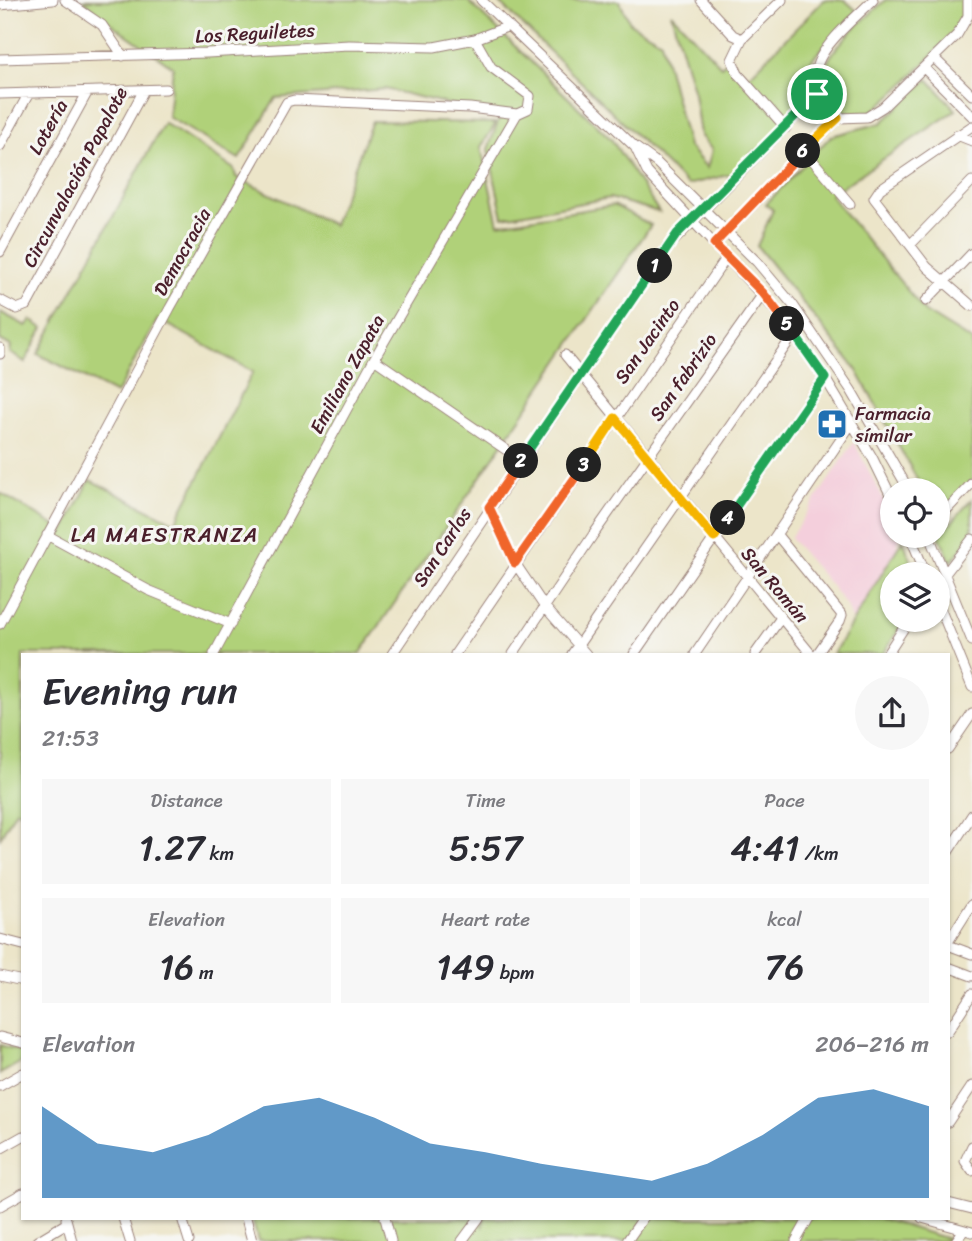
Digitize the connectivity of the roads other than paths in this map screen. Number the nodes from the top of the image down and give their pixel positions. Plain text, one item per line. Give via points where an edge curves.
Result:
1 (53, 0) edge
2 (65, 0) edge
3 (481, 0) edge
4 (782, 0) edge
5 (854, 0) edge
6 (873, 0) edge
7 (968, 0) edge
8 (706, 2) edge
9 (0, 5) edge
10 (864, 9) junction
11 (509, 26) junction
12 (475, 38) junction
13 (742, 39) junction
14 (123, 56) junction
15 (934, 58) junction
16 (0, 59) edge
17 (924, 68) junction
18 (166, 89) dead end
19 (144, 90) junction
20 (29, 93) junction
21 (87, 93) junction
22 (0, 94) edge
23 (817, 94) junction
24 (972, 95) edge
25 (517, 114) junction
26 (972, 116) edge
27 (838, 118) junction
28 (972, 126) edge
29 (786, 128) junction
30 (957, 135) junction
31 (972, 141) edge
32 (0, 146) edge
33 (635, 147) junction
34 (804, 150) junction
35 (972, 181) edge
36 (850, 204) dead end
37 (704, 211) junction
38 (692, 220) junction
39 (726, 233) junction
40 (714, 244) junction
41 (910, 245) junction
42 (0, 252) edge
43 (972, 253) edge
44 (727, 257) junction
45 (943, 283) junction
46 (763, 293) junction
47 (0, 300) edge
48 (926, 301) dead end
49 (972, 306) edge
50 (794, 334) junction
51 (565, 355) dead end
52 (374, 359) junction
53 (581, 375) junction
54 (825, 378) junction
55 (615, 418) junction
56 (852, 423) junction
57 (647, 458) junction
58 (521, 460) junction
59 (881, 478) edge
60 (903, 478) edge
61 (972, 483) edge
62 (680, 498) junction
63 (950, 506) edge
64 (489, 507) junction
65 (47, 535) junction
66 (777, 535) junction
67 (714, 538) junction
68 (972, 539) edge
69 (515, 563) junction
70 (950, 566) edge
71 (747, 578) junction
72 (950, 586) edge
73 (544, 607) junction
74 (780, 619) junction
75 (0, 624) edge
76 (231, 624) junction
77 (969, 625) edge
78 (901, 632) edge
79 (950, 632) edge
80 (972, 641) edge
81 (955, 644) junction
82 (578, 645) junction
83 (215, 653) edge
84 (392, 653) edge
85 (456, 653) edge
86 (514, 653) edge
87 (573, 653) edge
88 (585, 653) edge
89 (635, 653) edge
90 (696, 653) edge
91 (756, 653) edge
92 (810, 653) edge
93 (818, 653) edge
94 (888, 653) edge
95 (949, 653) edge
96 (972, 687) edge
97 (972, 714) edge
98 (950, 746) edge
99 (972, 815) edge
100 (950, 849) edge
101 (972, 904) edge
102 (0, 939) edge
103 (950, 941) edge
104 (21, 944) edge
105 (950, 945) edge
106 (972, 954) edge
107 (950, 968) edge
108 (0, 976) edge
109 (972, 976) edge
110 (21, 981) edge
111 (972, 994) edge
112 (950, 1028) edge
113 (0, 1037) edge
114 (21, 1042) edge
115 (21, 1074) edge
116 (0, 1086) edge
117 (972, 1086) edge
118 (952, 1110) edge
119 (21, 1137) edge
120 (972, 1146) edge
121 (0, 1149) edge
122 (969, 1169) edge
123 (21, 1194) edge
124 (950, 1204) edge
125 (0, 1206) edge
126 (972, 1209) edge
127 (124, 1220) edge
128 (183, 1220) edge
129 (247, 1220) edge
130 (386, 1220) edge
131 (478, 1220) edge
132 (642, 1220) edge
133 (807, 1220) edge
134 (929, 1220) edge
135 (66, 1221) edge
136 (968, 1231) edge
137 (37, 1241) edge
138 (72, 1241) edge
139 (130, 1241) edge
140 (189, 1241) edge
141 (252, 1241) edge
142 (391, 1241) edge
143 (462, 1241) edge
144 (627, 1241) edge
145 (796, 1241) edge
146 (957, 1241) edge

1 - 9 street
2 - 14 street via 103,25
3 - 11 street
4 - 13 street
5 - 10 street
6 - 10 street
7 - 15 street via 963,27
8 - 13 street via 733,35
10 - 23 street via 817,62
11 - 12 street, Los Reguiletes
11 - 33 street
12 - 14 street, Los Reguiletes via 434,47 349,45
12 - 25 street, Emiliano Zapata via 491,67 530,96 528,109
13 - 29 street via 732,65
14 - 16 street, Los Reguiletes
15 - 17 street
15 - 24 street
17 - 26 street
17 - 27 street via 876,112 858,119
18 - 19 street
19 - 21 street, Circunvalación Papalote
19 - 47 street, Circunvalación Papalote via 27,305 17,309
20 - 21 street, Circunvalación Papalote
20 - 22 street, Circunvalación Papalote
20 - 32 street
21 - 42 street, Lotería
23 - 27 street
23 - 29 street, San Carlos
25 - 52 street, Emiliano Zapata
25 - 65 street, Democracia via 430,105 287,102
27 - 34 street
28 - 30 street
29 - 37 street, San Carlos
30 - 31 street
30 - 41 street via 876,193 876,204
33 - 37 street
33 - 38 street via 647,172
34 - 36 street
34 - 39 street
35 - 41 street
37 - 38 street, San Carlos
37 - 39 street
38 - 40 street
38 - 53 street, San Carlos via 666,249
39 - 40 street
39 - 60 street via 763,269 808,326
40 - 44 street
41 - 45 street
43 - 45 street
44 - 46 street
44 - 55 street, San Jacinto
45 - 48 street
45 - 49 street
46 - 50 street
46 - 57 street, San fabrizio
50 - 54 street
50 - 62 street
51 - 53 street, San Román
52 - 58 street
52 - 76 street, Emiliano Zapata
53 - 55 street, San Román
53 - 58 street, San Carlos
54 - 56 street
54 - 67 street
55 - 57 street, San Román
55 - 69 street, San Jacinto
56 - 59 street
56 - 66 street
57 - 62 street, San Román
57 - 73 street, San fabrizio
58 - 64 street, San Carlos
61 - 63 street
62 - 67 street, San Román
62 - 82 street
64 - 69 street
64 - 84 street, San Carlos
65 - 75 street, Democracia
65 - 76 street via 148,590
66 - 71 street
66 - 93 street via 842,615
67 - 71 street, San Román
67 - 89 street
68 - 70 street
69 - 73 street
69 - 85 street, San Jacinto
71 - 74 street, San Román
71 - 90 street
72 - 77 street
73 - 82 street
73 - 86 street, San fabrizio
74 - 91 street
74 - 92 street, San Román
76 - 83 street, Emiliano Zapata
77 - 80 street
78 - 94 street
79 - 81 street
81 - 95 street
81 - 96 street
82 - 87 street
82 - 88 street
97 - 98 street
99 - 100 street
101 - 103 street
102 - 104 street
105 - 106 street
107 - 109 street
108 - 110 street
111 - 112 street
113 - 114 street
115 - 116 street
117 - 118 street
119 - 121 street
120 - 122 street via 965,1161
123 - 125 street
124 - 126 street
127 - 139 street
128 - 140 street
129 - 141 street
130 - 142 street
131 - 143 street
132 - 144 street
133 - 145 street
134 - 136 street
135 - 137 street
135 - 138 street
136 - 146 street

